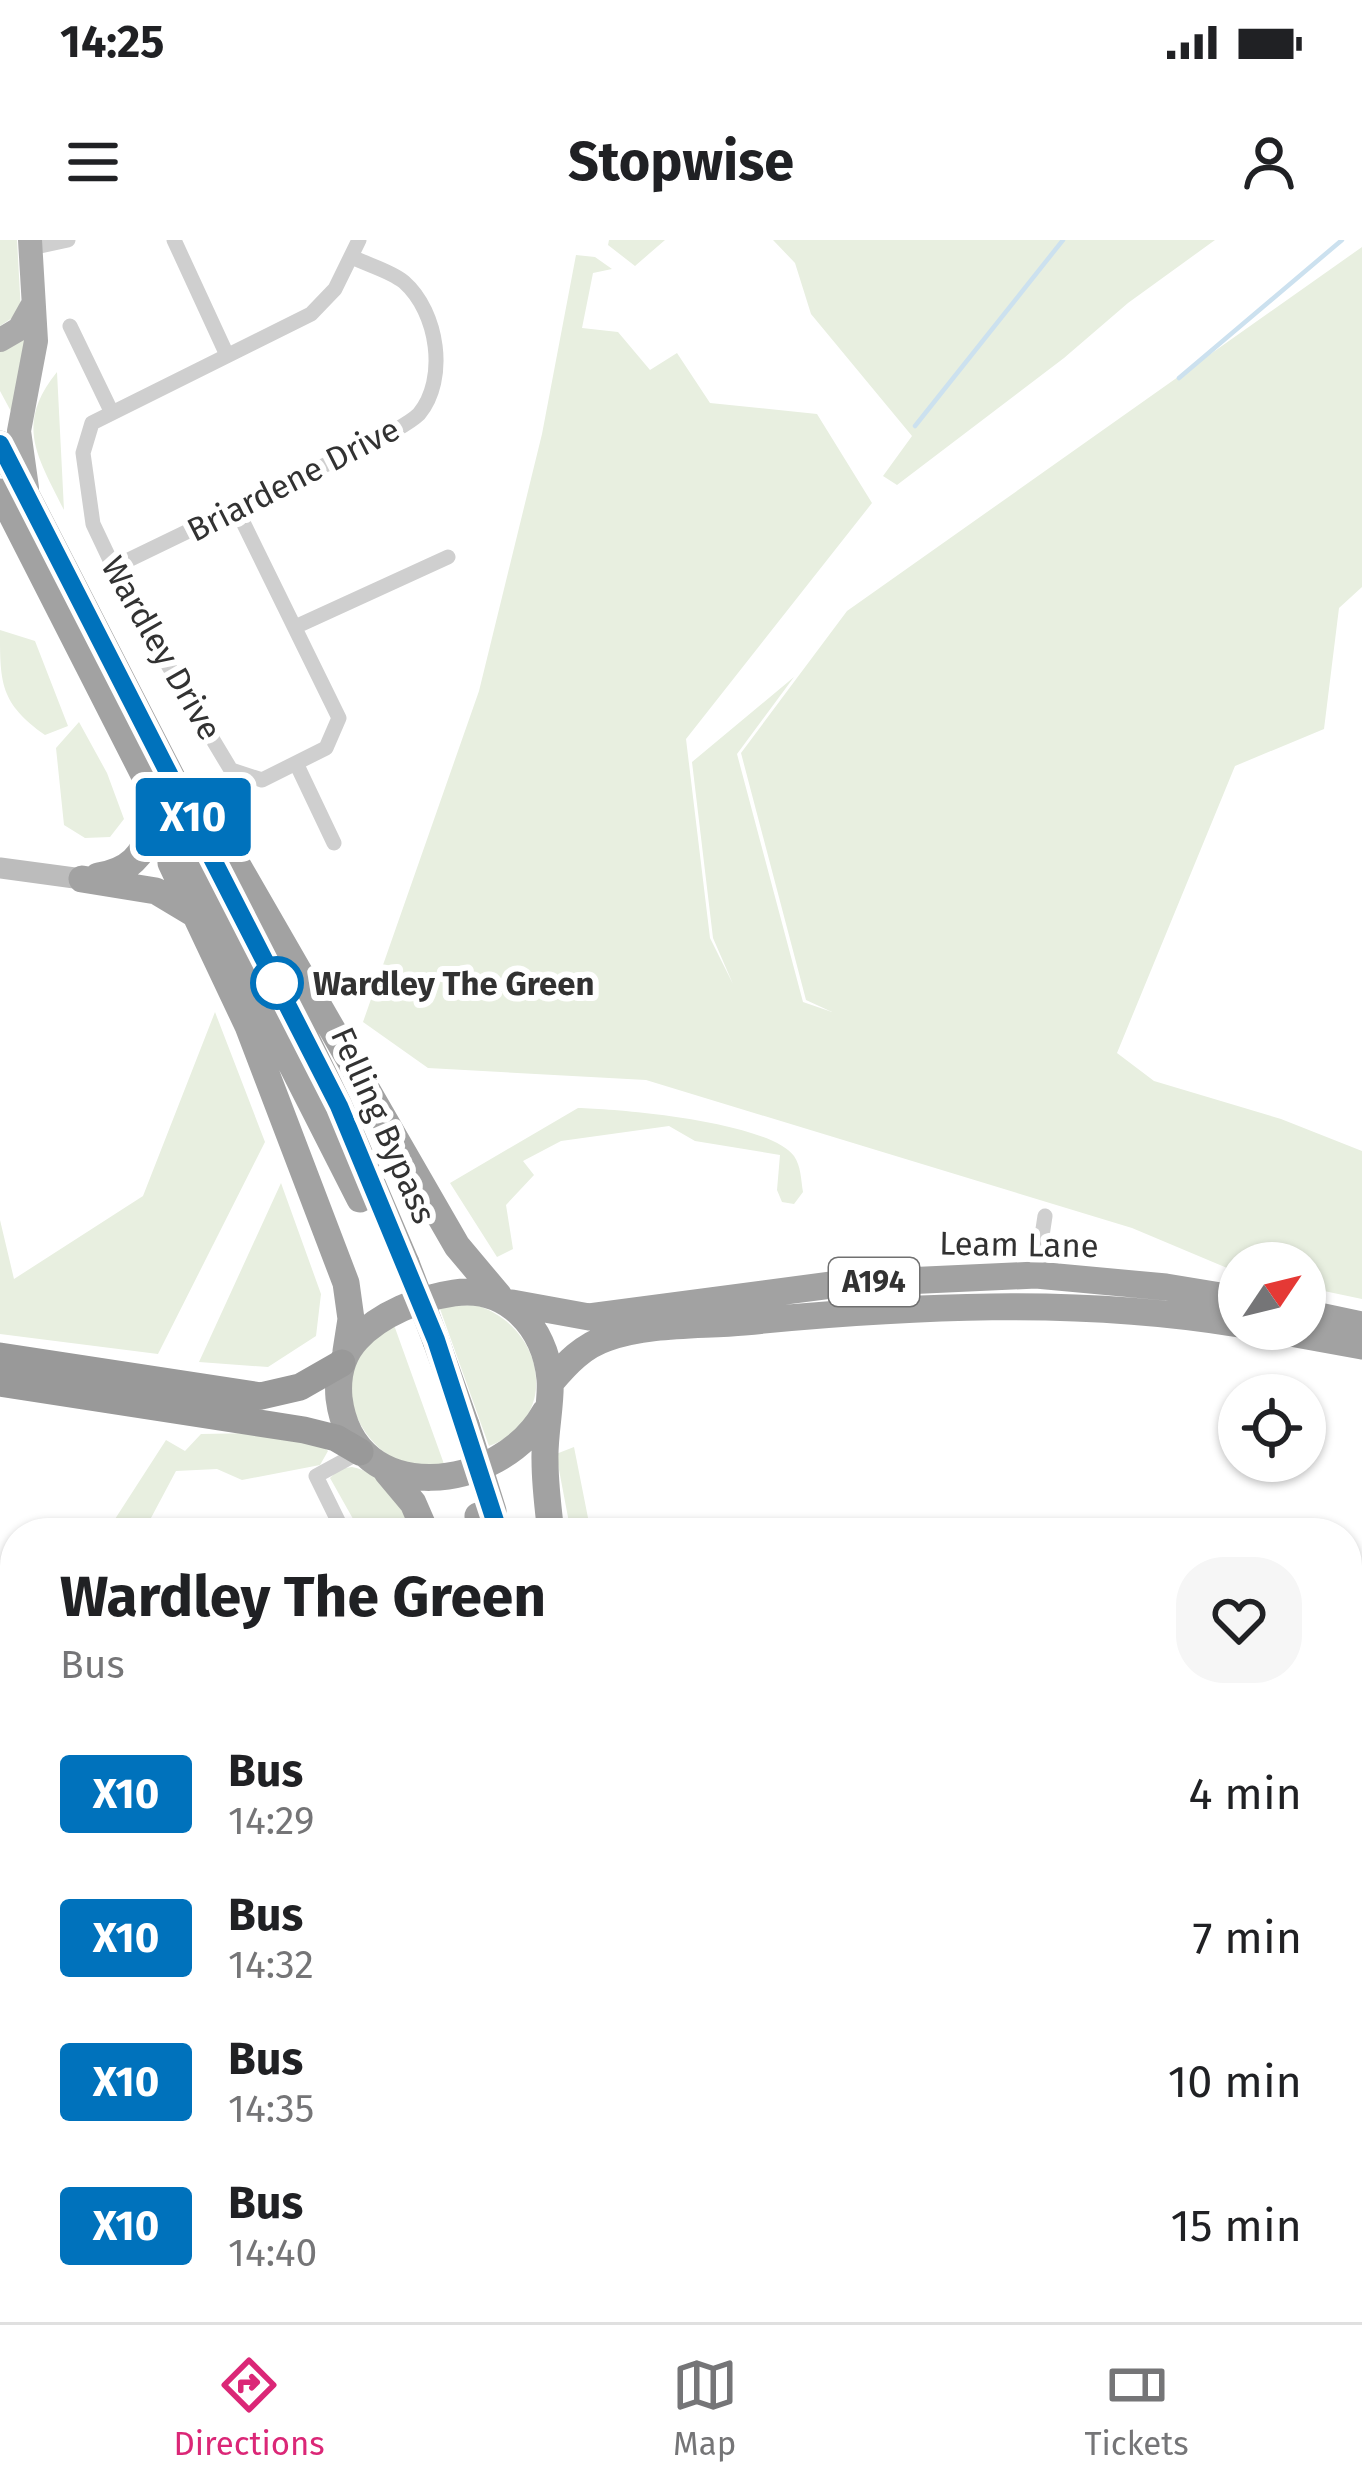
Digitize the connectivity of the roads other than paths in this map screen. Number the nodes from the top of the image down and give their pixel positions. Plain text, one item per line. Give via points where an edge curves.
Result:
1 (68, 240) edge
2 (194, 240) edge
3 (359, 240) edge
4 (31, 244) edge
5 (177, 245) edge
6 (352, 257) junction
7 (34, 301) junction
8 (70, 326) dead end
9 (0, 340) edge
10 (227, 355) junction
11 (112, 413) junction
12 (0, 444) edge
13 (0, 492) edge
14 (29, 502) junction
15 (237, 510) junction
16 (448, 557) dead end
17 (113, 567) junction
18 (295, 627) junction
19 (90, 668) junction
20 (150, 736) junction
21 (296, 763) junction
22 (154, 827) junction
23 (334, 843) dead end
24 (0, 868) edge
25 (82, 879) junction
26 (196, 915) junction
27 (297, 1045) junction
28 (1045, 1216) dead end
29 (1036, 1275) junction
30 (1218, 1296) edge
31 (506, 1299) junction
32 (1326, 1317) edge
33 (1218, 1322) edge
34 (1362, 1325) edge
35 (1326, 1339) edge
36 (1362, 1346) edge
37 (0, 1357) edge
38 (344, 1357) junction
39 (550, 1382) junction
40 (0, 1383) edge
41 (128, 1390) junction
42 (204, 1401) junction
43 (545, 1412) junction
44 (371, 1459) junction
45 (337, 1518) edge
46 (420, 1518) edge
47 (486, 1518) edge
48 (550, 1518) edge

1 - 4 street
2 - 5 street
3 - 6 street
4 - 7 main road
5 - 10 street
6 - 10 street via 311,314
6 - 15 street, Briardene Drive via 404,283 428,318 438,358 431,392 418,416 387,435
7 - 9 main road via 19,329
7 - 14 main road via 36,341 20,430
8 - 11 street
10 - 11 street
11 - 17 street, Wardley Drive via 92,423 82,453 93,524
12 - 14 highway, Felling Bypass
13 - 19 highway, Felling Bypass
14 - 20 highway, Felling Bypass
15 - 17 street, Briardene Drive
15 - 18 street
16 - 18 street
17 - 21 street, Wardley Drive via 231,770 262,780
18 - 21 street via 338,718 326,748
19 - 22 highway via 108,730
19 - 27 highway, Felling Bypass
20 - 27 highway, Felling Bypass
20 - 31 highway via 233,856 457,1246
21 - 23 street
22 - 25 highway via 128,868
22 - 26 highway
24 - 25 main road
25 - 26 highway via 156,891
26 - 38 highway via 277,1097 349,1295
27 - 47 highway, Felling Bypass, bridge via 399,1267
28 - 29 street
29 - 30 highway, Leam Lane / A194
29 - 31 highway, Leam Lane / A194 via 839,1284 589,1316
31 - 38 highway, A194 via 464,1292 415,1304 382,1318
31 - 39 highway via 537,1337
32 - 34 highway
33 - 39 highway, Leam Lane / A194 via 943,1306 805,1316 623,1333 580,1352
35 - 36 highway
37 - 41 highway
38 - 42 highway via 300,1387
38 - 44 highway via 342,1413
39 - 43 highway
40 - 41 highway
41 - 42 highway
42 - 44 highway via 327,1435
43 - 44 highway via 515,1448 471,1471 422,1478
43 - 48 highway
44 - 45 street via 316,1475
44 - 46 highway

